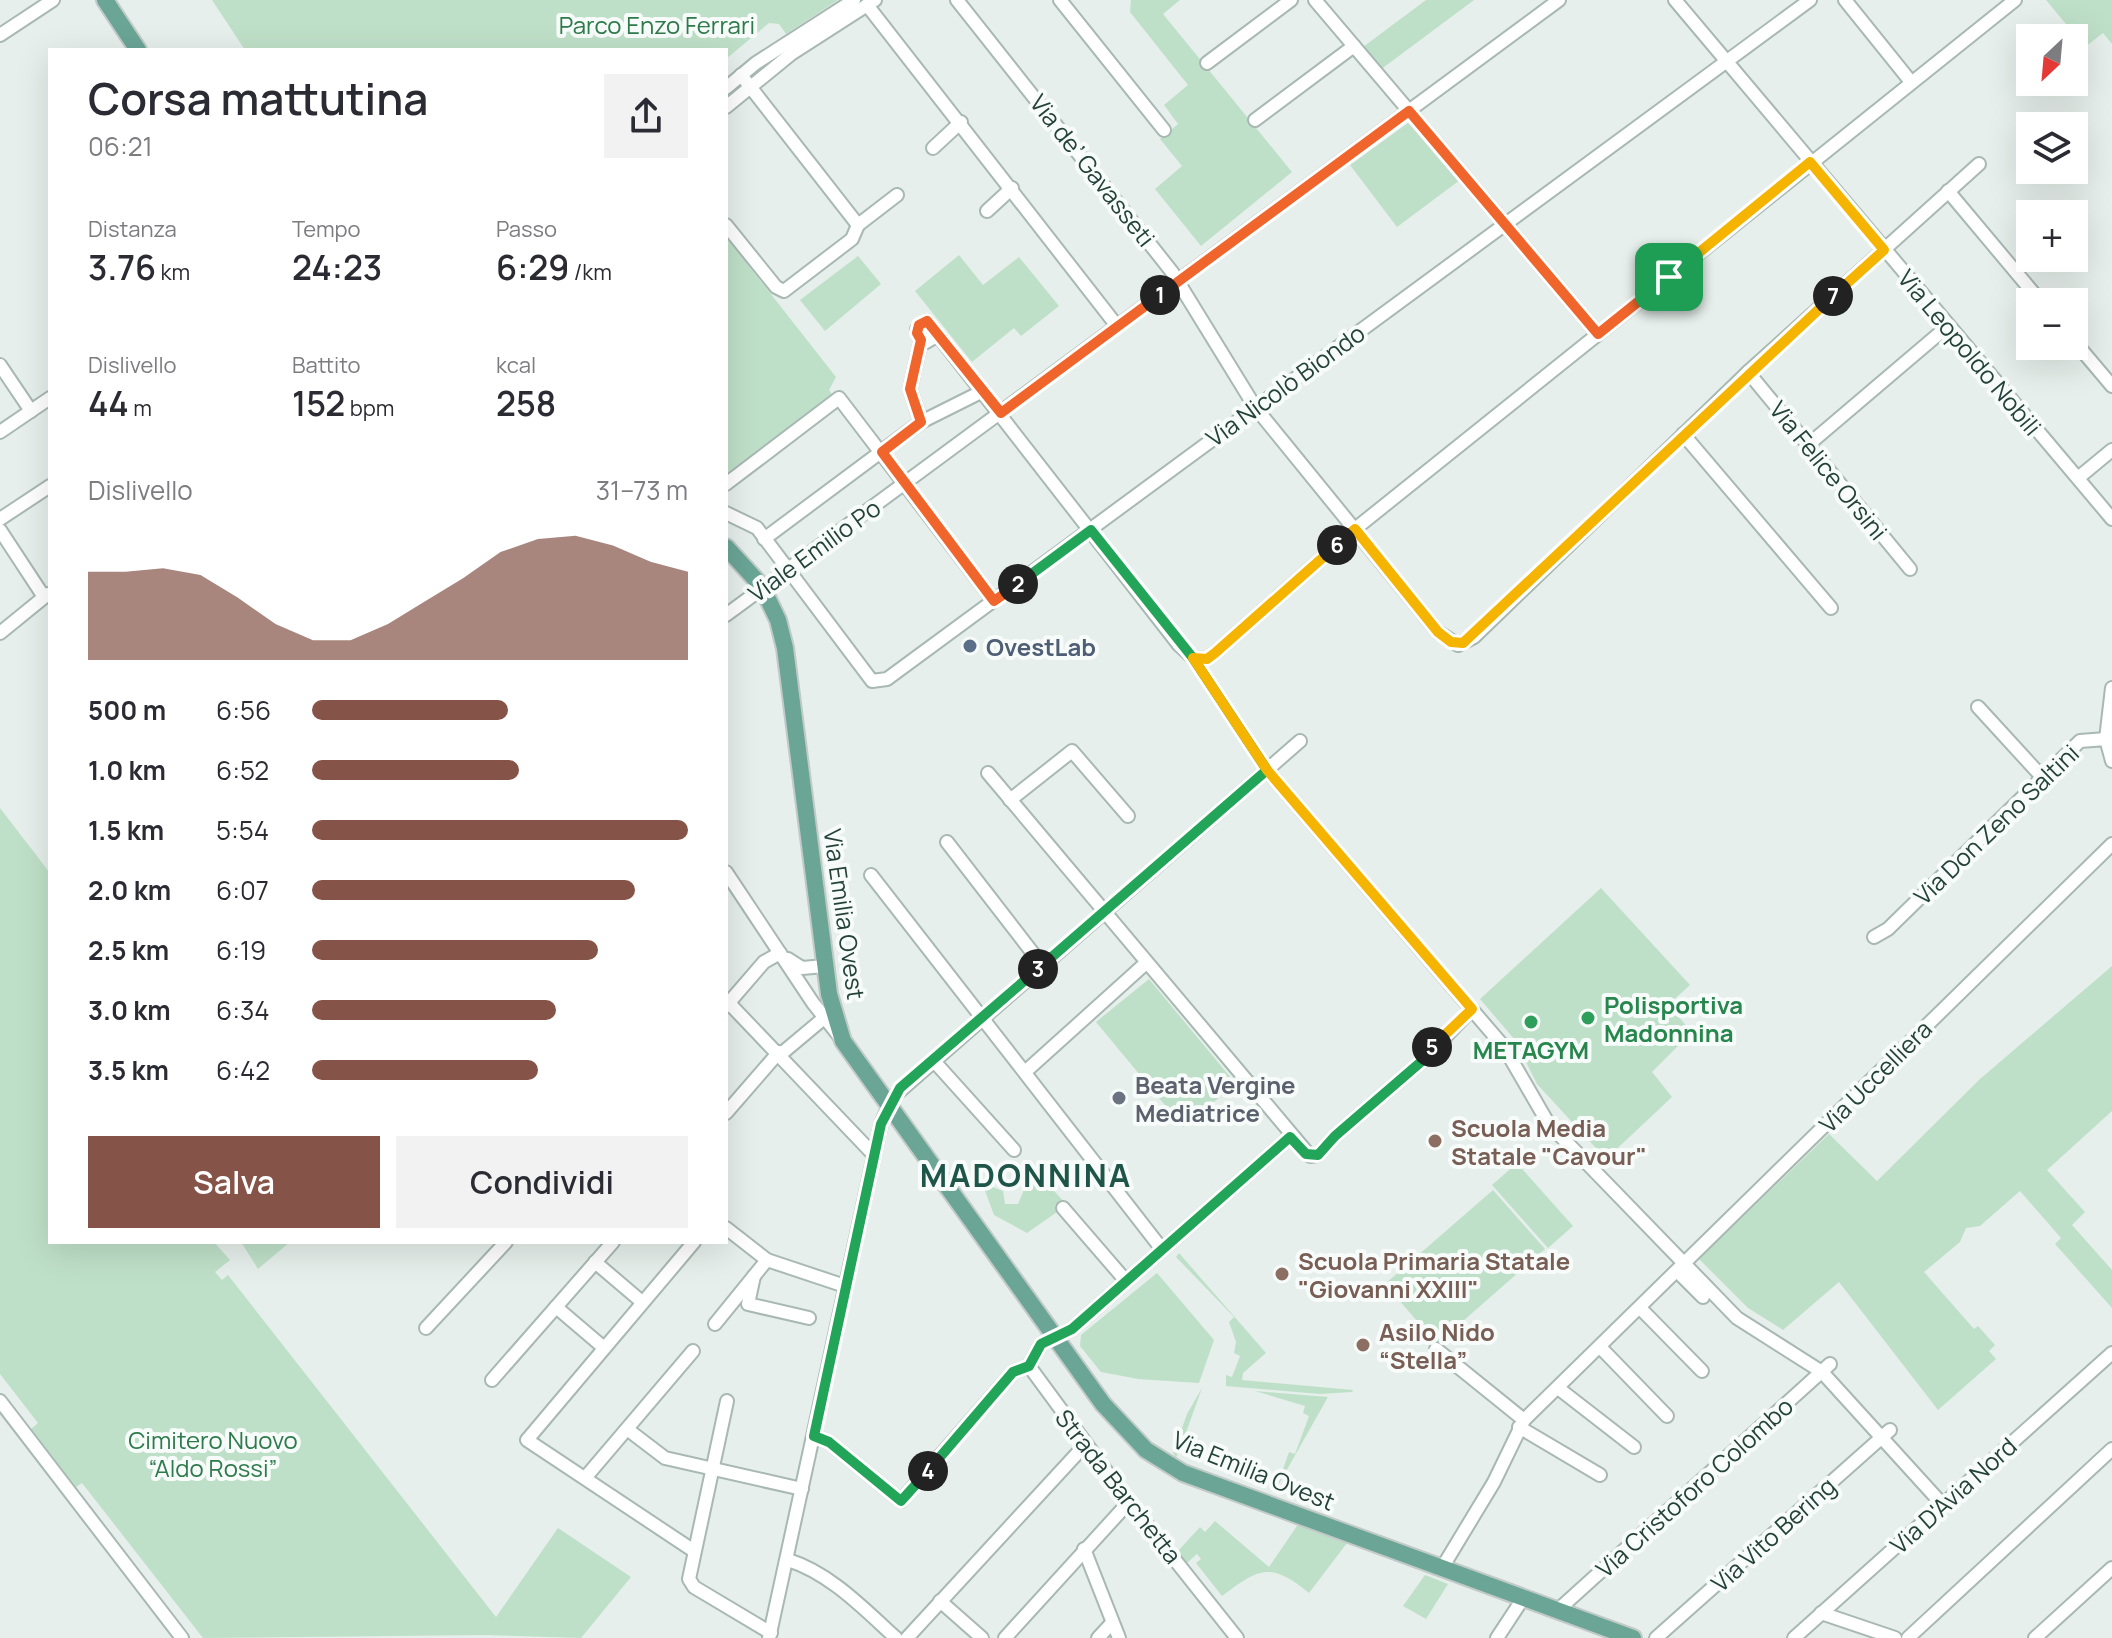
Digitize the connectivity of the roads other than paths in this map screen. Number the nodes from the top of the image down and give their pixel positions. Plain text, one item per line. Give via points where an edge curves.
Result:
1 (53, 0) edge
2 (105, 0) edge
3 (854, 0) edge
4 (957, 0) edge
5 (1060, 0) edge
6 (1291, 0) edge
7 (1315, 0) edge
8 (1559, 0) edge
9 (1675, 0) edge
10 (1810, 0) edge
11 (1845, 0) edge
12 (2015, 0) edge
13 (871, 3) edge
14 (0, 35) edge
15 (1354, 46) junction
16 (137, 48) edge
17 (787, 50) junction
18 (1726, 62) junction
19 (1207, 63) dead end
20 (741, 75) junction
21 (1911, 82) junction
22 (728, 86) edge
23 (750, 87) junction
24 (728, 105) edge
25 (1409, 111) junction
26 (1255, 120) dead end
27 (961, 122) junction
28 (1164, 130) dead end
29 (933, 148) dead end
30 (1810, 162) junction
31 (1979, 164) dead end
32 (1012, 188) junction
33 (1948, 191) junction
34 (897, 195) dead end
35 (987, 211) dead end
36 (1505, 224) junction
37 (858, 225) junction
38 (728, 227) edge
39 (1884, 250) junction
40 (1178, 282) junction
41 (2029, 288) edge
42 (1117, 326) junction
43 (1948, 326) junction
44 (1598, 334) junction
45 (2088, 358) edge
46 (0, 365) edge
47 (1748, 372) junction
48 (2112, 386) edge
49 (983, 391) junction
50 (48, 399) edge
51 (1255, 407) junction
52 (31, 411) junction
53 (1001, 413) junction
54 (921, 422) junction
55 (0, 432) edge
56 (1683, 434) junction
57 (1808, 445) junction
58 (2112, 450) edge
59 (882, 452) junction
60 (2078, 478) junction
61 (728, 482) edge
62 (906, 482) junction
63 (48, 487) edge
64 (728, 514) edge
65 (0, 519) edge
66 (2112, 519) edge
67 (1355, 529) junction
68 (0, 530) edge
69 (1091, 530) junction
70 (764, 539) junction
71 (728, 549) edge
72 (1910, 569) dead end
73 (786, 571) junction
74 (47, 594) edge
75 (994, 601) junction
76 (1831, 608) dead end
77 (728, 614) edge
78 (0, 633) edge
79 (1193, 658) junction
80 (2112, 688) edge
81 (1978, 707) dead end
82 (2106, 739) junction
83 (1300, 741) dead end
84 (2112, 761) edge
85 (1267, 770) junction
86 (988, 773) dead end
87 (2043, 778) junction
88 (1010, 800) junction
89 (1128, 816) dead end
90 (947, 842) dead end
91 (2112, 844) edge
92 (871, 875) dead end
93 (730, 887) edge
94 (1104, 912) junction
95 (1874, 937) dead end
96 (780, 953) junction
97 (1146, 963) junction
98 (1042, 965) junction
99 (825, 966) junction
100 (829, 994) junction
101 (728, 1002) edge
102 (728, 1004) edge
103 (1472, 1009) junction
104 (824, 1018) junction
105 (982, 1018) junction
106 (843, 1041) junction
107 (780, 1053) junction
108 (933, 1060) junction
109 (1025, 1072) junction
110 (888, 1105) junction
111 (728, 1111) edge
112 (1290, 1137) junction
113 (1014, 1150) dead end
114 (874, 1155) junction
115 (1063, 1208) dead end
116 (728, 1230) edge
117 (504, 1244) edge
118 (611, 1244) edge
119 (692, 1244) edge
120 (1161, 1248) junction
121 (767, 1260) junction
122 (595, 1262) junction
123 (1681, 1268) junction
124 (754, 1276) junction
125 (1126, 1281) junction
126 (845, 1286) junction
127 (1703, 1297) dead end
128 (642, 1302) junction
129 (556, 1307) junction
130 (1640, 1308) junction
131 (809, 1318) dead end
132 (715, 1324) dead end
133 (426, 1328) dead end
134 (1055, 1337) junction
135 (603, 1347) junction
136 (1600, 1347) junction
137 (1436, 1349) dead end
138 (693, 1351) dead end
139 (2112, 1353) edge
140 (1029, 1366) junction
141 (1826, 1368) junction
142 (1702, 1371) dead end
143 (492, 1380) dead end
144 (1558, 1388) junction
145 (0, 1401) edge
146 (727, 1401) dead end
147 (1667, 1416) dead end
148 (1522, 1424) junction
149 (627, 1429) junction
150 (1886, 1433) junction
151 (814, 1436) junction
152 (1085, 1445) junction
153 (1634, 1447) dead end
154 (2112, 1449) edge
155 (712, 1468) junction
156 (1600, 1475) dead end
157 (585, 1478) junction
158 (802, 1489) junction
159 (1129, 1502) junction
160 (1942, 1504) junction
161 (1084, 1549) junction
162 (694, 1551) junction
163 (788, 1560) junction
164 (1442, 1568) junction
165 (2112, 1568) edge
166 (1524, 1597) junction
167 (940, 1601) junction
168 (1558, 1610) junction
169 (1821, 1613) junction
170 (1111, 1624) junction
171 (770, 1636) edge
172 (182, 1638) edge
173 (896, 1638) edge
174 (907, 1638) edge
175 (982, 1638) edge
176 (1005, 1638) edge
177 (1098, 1638) edge
178 (1119, 1638) edge
179 (1237, 1638) edge
180 (1497, 1638) edge
181 (1632, 1638) edge
182 (1656, 1638) edge
183 (1794, 1638) edge
184 (1895, 1638) edge
185 (1908, 1638) edge
186 (2035, 1638) edge

1 - 14 street
2 - 16 main road
3 - 17 street
4 - 40 street, Via de’ Gavasseti
5 - 28 street
6 - 19 street
7 - 15 street
8 - 25 street, Viale Emilio Po
9 - 18 street, Via Leopoldo Nobili
10 - 18 street, Via Nicolò Biondo
11 - 21 street
12 - 21 street
13 - 17 street
13 - 27 street
15 - 25 street
15 - 26 street
17 - 20 street
17 - 23 street
18 - 30 street, Via Leopoldo Nobili
18 - 36 street, Via Nicolò Biondo
20 - 22 street
20 - 23 street
21 - 30 street
23 - 24 street
23 - 37 street
25 - 36 street
25 - 40 street, Viale Emilio Po
27 - 29 street
27 - 32 street
30 - 39 street, Via Leopoldo Nobili
30 - 44 street
31 - 33 street
32 - 35 street
32 - 42 street
33 - 39 street
33 - 41 street
34 - 37 street
36 - 44 street
36 - 51 street, Via Nicolò Biondo
37 - 38 street via 852,239 784,291
39 - 43 street, Via Leopoldo Nobili
39 - 47 street
40 - 42 street, Viale Emilio Po
40 - 51 street, Via de’ Gavasseti
42 - 53 street, Viale Emilio Po
43 - 57 street
43 - 60 street, Via Leopoldo Nobili
44 - 67 street
45 - 48 street
46 - 52 street
47 - 56 street
47 - 57 street, Via Felice Orsini
49 - 53 street
49 - 54 street
49 - 54 street via 927,321 922,322 910,389
50 - 52 street
51 - 67 street, Via de’ Gavasseti
51 - 69 street, Via Nicolò Biondo
52 - 55 street
53 - 62 street, Viale Emilio Po
53 - 69 street
54 - 59 street
56 - 67 street, Via de’ Gavasseti via 1474,637 1458,645 1438,632
56 - 76 street
57 - 72 street, Via Felice Orsini
58 - 60 street
59 - 61 street via 839,398
59 - 62 street
59 - 70 street
60 - 66 street, Via Leopoldo Nobili
62 - 73 street, Viale Emilio Po
62 - 75 street
63 - 65 street
64 - 70 street via 757,528
67 - 79 street via 1215,653 1207,659
68 - 74 street
69 - 75 street, Via Nicolò Biondo
69 - 79 street
70 - 73 street
71 - 99 main road, Via Emilia Ovest via 762,588 781,630
73 - 75 street, Via Nicolò Biondo via 877,682
73 - 77 street, Viale Emilio Po
74 - 78 street
79 - 85 street
80 - 82 street
81 - 87 street
82 - 84 street, Via Don Zeno Saltini
82 - 87 street, Via Don Zeno Saltini via 2080,741
83 - 85 street
85 - 94 street
85 - 103 street
86 - 88 street
87 - 95 street, Via Don Zeno Saltini
88 - 89 street via 1072,751
88 - 94 street
90 - 98 street
91 - 123 street, Via Uccelliera
92 - 105 street
93 - 96 street
94 - 97 street
94 - 98 street
96 - 99 street via 802,968
96 - 100 street via 807,988
96 - 101 street via 764,962
96 - 104 street
97 - 109 street
97 - 112 street
98 - 105 street
99 - 100 main road, Via Emilia Ovest
100 - 106 main road, Via Emilia Ovest
102 - 107 street
103 - 112 street via 1318,1155 1306,1154
103 - 123 street via 1504,1047 1548,1123
104 - 106 street
104 - 107 street
105 - 108 street
105 - 109 street
106 - 110 main road, Via Emilia Ovest
107 - 111 street
107 - 114 street
108 - 110 street
108 - 113 street
109 - 120 street
110 - 114 street
110 - 134 main road, Via Emilia Ovest
112 - 120 street
114 - 126 street
115 - 125 street
116 - 121 street
117 - 133 street
118 - 122 street
119 - 128 street
120 - 125 street
121 - 124 street
121 - 126 street
122 - 128 street
122 - 129 street
123 - 127 street
123 - 130 street, Via Uccelliera
123 - 141 street via 1737,1318
124 - 131 street via 748,1304
124 - 132 street
125 - 134 street via 1072,1329
126 - 151 street
128 - 135 street
129 - 135 street
129 - 143 street
130 - 136 street, Via Uccelliera
130 - 142 street
134 - 140 street via 1037,1349
134 - 164 main road, Via Emilia Ovest via 1126,1431 1168,1466
135 - 157 street via 527,1440
136 - 144 street, Via Uccelliera
136 - 147 street
137 - 148 street
138 - 149 street
139 - 160 street, Via D'Avia Nord
140 - 151 street via 1013,1372 901,1501 829,1442
140 - 152 street, Strada Barchetta
141 - 150 street
141 - 168 street, Via Cristoforo Colombo
144 - 148 street, Via Uccelliera
144 - 153 street
145 - 172 street
146 - 155 street
148 - 156 street
148 - 164 street, Via Uccelliera
149 - 155 street via 665,1458
149 - 157 street
150 - 160 street
150 - 182 street, Via Vito Bering
151 - 158 street
152 - 159 street, Strada Barchetta
152 - 167 street
154 - 185 street
155 - 158 street
155 - 162 street
157 - 162 street
158 - 163 street
159 - 161 street
159 - 179 street, Strada Barchetta
160 - 169 street, Via D'Avia Nord
161 - 170 street
161 - 176 street
162 - 171 street via 689,1579 694,1587
163 - 171 street
163 - 173 street via 850,1597
164 - 166 main road, Via Emilia Ovest
165 - 186 street
166 - 168 main road, Via Emilia Ovest
166 - 180 street
167 - 174 street
167 - 175 street
168 - 181 main road, Via Emilia Ovest
169 - 183 street, Via D'Avia Nord
169 - 184 street
170 - 177 street
170 - 178 street

